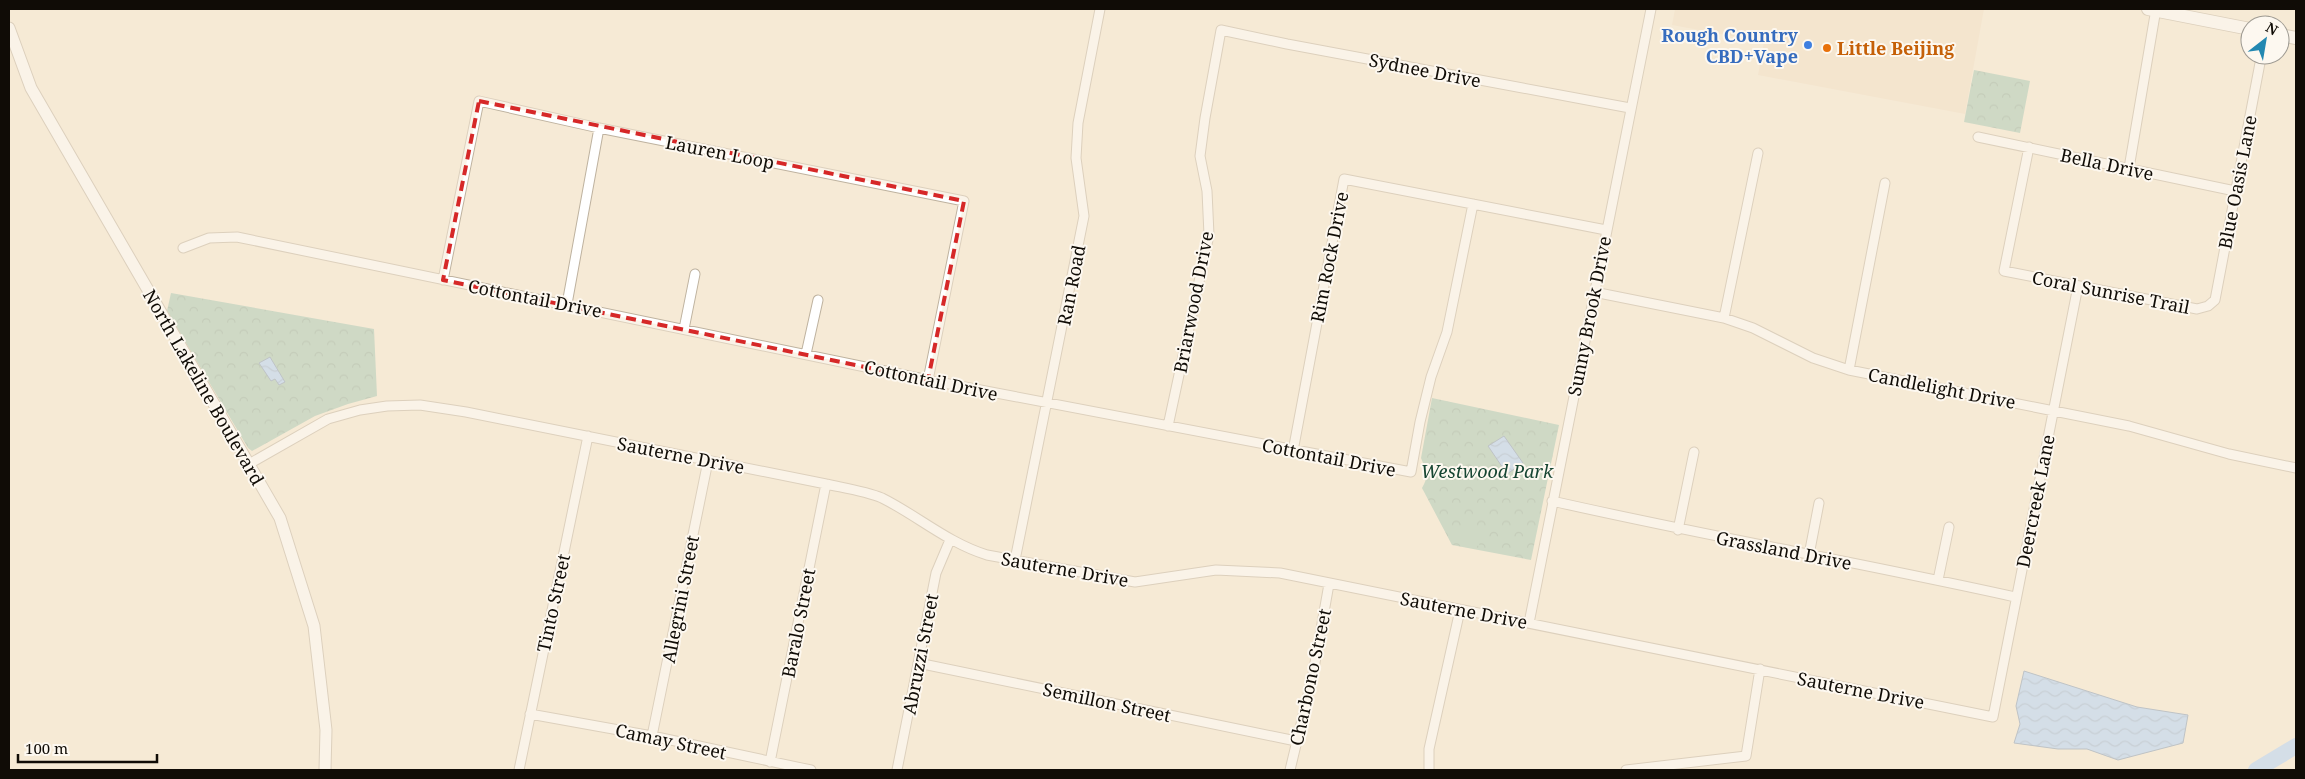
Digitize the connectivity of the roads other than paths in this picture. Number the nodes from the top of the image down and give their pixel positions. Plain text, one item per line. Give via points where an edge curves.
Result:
1 (1100, 9) edge
2 (1651, 9) edge
3 (2153, 9) edge
4 (2240, 27) edge
5 (9, 28) edge
6 (1221, 30) joint
7 (2260, 65) edge
8 (1630, 108) junction
9 (599, 128) junction
10 (1978, 137) dead end
11 (2029, 148) junction
12 (1758, 153) dead end
13 (2129, 168) junction
14 (1885, 183) dead end
15 (2236, 191) junction
16 (1474, 204) junction
17 (1606, 230) junction
18 (184, 248) dead end
19 (695, 274) dead end
20 (443, 280) junction
21 (2078, 286) junction
22 (1594, 292) junction
23 (818, 300) dead end
24 (2215, 300) joint
25 (567, 304) junction
26 (1724, 318) junction
27 (684, 329) junction
28 (806, 354) junction
29 (1849, 370) junction
30 (928, 380) junction
31 (1047, 403) junction
32 (2054, 410) junction
33 (1168, 426) junction
34 (588, 436) junction
35 (1293, 451) junction
36 (1694, 452) dead end
37 (708, 461) junction
38 (249, 464) junction
39 (2296, 468) edge
40 (826, 484) junction
41 (1552, 502) junction
42 (1819, 503) dead end
43 (1950, 527) dead end
44 (1678, 530) junction
45 (950, 540) junction
46 (1809, 555) junction
47 (1015, 560) junction
48 (1938, 580) junction
49 (1329, 584) junction
50 (2016, 597) junction
51 (1460, 610) junction
52 (1529, 623) junction
53 (918, 664) junction
54 (1760, 669) junction
55 (530, 714) junction
56 (1993, 717) joint
57 (652, 736) junction
58 (1296, 741) junction
59 (770, 762) junction
60 (325, 770) edge
61 (519, 770) edge
62 (811, 770) edge
63 (897, 770) edge
64 (1290, 770) edge
65 (1429, 770) edge
66 (1626, 770) edge

1 - 31 street, Ran Road via 1078,124 1076,158 1084,216
2 - 8 street, Sunny Brook Drive
3 - 4 main road
3 - 13 street
5 - 38 street, North Lakeline Boulevard via 31,88
6 - 8 street, Sydnee Drive
6 - 33 street, Briarwood Drive via 1200,156 1207,190 1209,235
7 - 15 street, Blue Oasis Lane
8 - 17 street, Sunny Brook Drive
9 - 20 street, Lauren Loop via 479,101
9 - 25 street
9 - 30 street, Lauren Loop via 964,201
10 - 11 street, Bella Drive
11 - 13 street, Bella Drive
11 - 21 street, Coral Sunrise Trail via 2004,271
12 - 26 street
13 - 15 street, Bella Drive
14 - 29 street
15 - 24 street, Blue Oasis Lane
16 - 17 street, Rim Rock Drive
16 - 35 street, Cottontail Drive via 1446,332 1423,409 1411,472
16 - 35 street, Rim Rock Drive via 1344,179
17 - 22 street, Sunny Brook Drive
18 - 20 street, Cottontail Drive via 209,238 237,237
19 - 27 street
20 - 25 street, Cottontail Drive
21 - 24 street, Coral Sunrise Trail via 2198,309
21 - 32 street, Deercreek Lane
22 - 26 street, Candlelight Drive
22 - 41 street, Sunny Brook Drive
23 - 28 street
25 - 27 street, Cottontail Drive
26 - 29 street, Candlelight Drive via 1754,328 1813,358
27 - 28 street, Cottontail Drive
28 - 30 street, Cottontail Drive
29 - 32 street, Candlelight Drive
30 - 31 street, Cottontail Drive
31 - 33 street, Cottontail Drive
31 - 47 street, Ran Road
32 - 39 street, Candlelight Drive
32 - 50 street, Deercreek Lane
33 - 35 street, Cottontail Drive
34 - 37 street, Sauterne Drive
34 - 38 street, Sauterne Drive via 420,405 387,406 328,419
34 - 55 street, Tinto Street
36 - 44 street
37 - 40 street, Sauterne Drive
37 - 57 street, Allegrini Street
38 - 60 street, North Lakeline Boulevard via 280,518 314,626 326,730
40 - 45 street, Sauterne Drive via 881,498
40 - 59 street, Baralo Street
41 - 44 street, Grassland Drive
41 - 52 street, Sunny Brook Drive
42 - 46 street
43 - 48 street
44 - 46 street, Grassland Drive
45 - 47 street, Sauterne Drive via 987,556
45 - 53 street, Abruzzi Street via 936,573
46 - 48 street, Grassland Drive
47 - 49 street, Sauterne Drive via 1135,582 1216,570 1280,573
48 - 50 street, Grassland Drive
49 - 51 street, Sauterne Drive
49 - 58 street, Charbono Street via 1313,674
50 - 56 street, Deercreek Lane
51 - 52 street, Sauterne Drive
51 - 65 street via 1429,749
52 - 54 street, Sauterne Drive
53 - 58 street, Semillon Street
53 - 63 street, Abruzzi Street
54 - 56 street, Sauterne Drive
54 - 66 street via 1746,756
55 - 57 street, Camay Street
55 - 61 street, Tinto Street
57 - 59 street, Camay Street
58 - 64 street, Charbono Street
59 - 62 street, Camay Street

